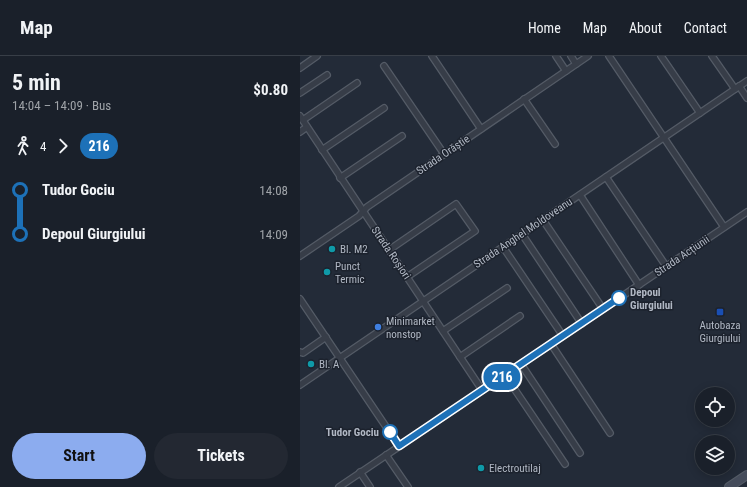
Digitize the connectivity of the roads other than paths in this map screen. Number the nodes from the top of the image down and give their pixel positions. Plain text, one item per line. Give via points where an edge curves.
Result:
1 (317, 56) edge
2 (432, 56) edge
3 (556, 56) edge
4 (571, 56) edge
5 (588, 56) edge
6 (609, 56) edge
7 (662, 56) edge
8 (712, 56) edge
9 (576, 64) junction
10 (384, 66) dead end
11 (300, 68) edge
12 (566, 71) junction
13 (327, 75) dead end
14 (747, 81) edge
15 (357, 84) dead end
16 (737, 88) junction
17 (300, 93) edge
18 (747, 98) edge
19 (524, 99) junction
20 (384, 108) dead end
21 (700, 112) junction
22 (301, 118) edge
23 (307, 127) junction
24 (481, 129) junction
25 (300, 132) edge
26 (402, 136) dead end
27 (664, 137) junction
28 (555, 144) dead end
29 (322, 150) junction
30 (444, 154) junction
31 (606, 177) junction
32 (340, 178) junction
33 (580, 195) junction
34 (363, 212) junction
35 (745, 213) edge
36 (543, 220) junction
37 (746, 220) edge
38 (724, 227) junction
39 (522, 234) junction
40 (503, 247) junction
41 (389, 250) junction
42 (300, 256) edge
43 (666, 266) junction
44 (407, 277) junction
45 (639, 285) junction
46 (507, 288) dead end
47 (300, 299) edge
48 (423, 300) junction
49 (603, 309) junction
50 (520, 316) dead end
51 (582, 324) junction
52 (443, 331) junction
53 (562, 336) junction
54 (326, 337) junction
55 (551, 344) junction
56 (300, 352) edge
57 (339, 357) junction
58 (460, 357) junction
59 (521, 364) junction
60 (505, 375) junction
61 (300, 385) edge
62 (482, 390) junction
63 (610, 433) dead end
64 (399, 446) junction
65 (580, 453) dead end
66 (386, 455) junction
67 (564, 464) dead end
68 (360, 472) junction
69 (747, 475) edge
70 (341, 486) edge
71 (370, 487) edge
72 (408, 487) edge
73 (729, 487) edge

1 - 11 street
2 - 24 street
3 - 12 street
4 - 9 street
5 - 9 street, Strada Orăștie
6 - 27 street
7 - 21 street
8 - 16 street
9 - 12 street, Strada Orăștie
10 - 30 street
12 - 19 street, Strada Orăștie
13 - 17 street
14 - 16 street, Strada Anghel Moldoveanu
15 - 22 street
16 - 18 street
16 - 21 street, Strada Anghel Moldoveanu
19 - 24 street, Strada Orăștie
19 - 28 street
20 - 29 street
21 - 27 street, Strada Anghel Moldoveanu
22 - 23 street, Strada Roșiori
23 - 25 street
23 - 29 street, Strada Roșiori
24 - 30 street, Strada Orăștie
26 - 32 street
27 - 31 street, Strada Anghel Moldoveanu
27 - 38 street
29 - 32 street, Strada Roșiori
30 - 34 street, Strada Orăștie
31 - 33 street, Strada Anghel Moldoveanu
31 - 43 street
32 - 34 street, Strada Roșiori
33 - 36 street, Strada Anghel Moldoveanu
33 - 45 street
34 - 41 street, Strada Roșiori
34 - 42 street, Strada Orăștie
35 - 37 street
35 - 38 street, Strada Acțiunii
36 - 39 street, Strada Anghel Moldoveanu
36 - 49 street
38 - 43 street, Strada Acțiunii
39 - 40 street, Strada Anghel Moldoveanu
39 - 51 street
40 - 48 street, Strada Anghel Moldoveanu
40 - 53 street
41 - 44 street, Strada Roșiori
41 - 44 street via 456,204 475,232
43 - 45 street, Strada Acțiunii
44 - 48 street, Strada Roșiori
45 - 49 street, Strada Acțiunii
46 - 52 street
47 - 54 street
48 - 52 street, Strada Roșiori
48 - 57 street, Strada Anghel Moldoveanu
49 - 51 street, Strada Acțiunii
50 - 58 street
51 - 53 street, Strada Acțiunii
52 - 58 street, Strada Roșiori
53 - 55 street, Strada Acțiunii
54 - 56 street via 303,353
54 - 57 street
55 - 59 street, Strada Acțiunii
55 - 63 street
57 - 61 street, Strada Anghel Moldoveanu
57 - 64 street
58 - 62 street, Strada Roșiori
59 - 60 street, Strada Acțiunii
59 - 65 street
60 - 62 street, Strada Acțiunii
60 - 67 street
62 - 64 street, Strada Acțiunii
64 - 66 street, Strada Acțiunii
66 - 68 street, Strada Acțiunii
66 - 72 street
68 - 70 street, Strada Acțiunii
68 - 71 street
69 - 73 street

